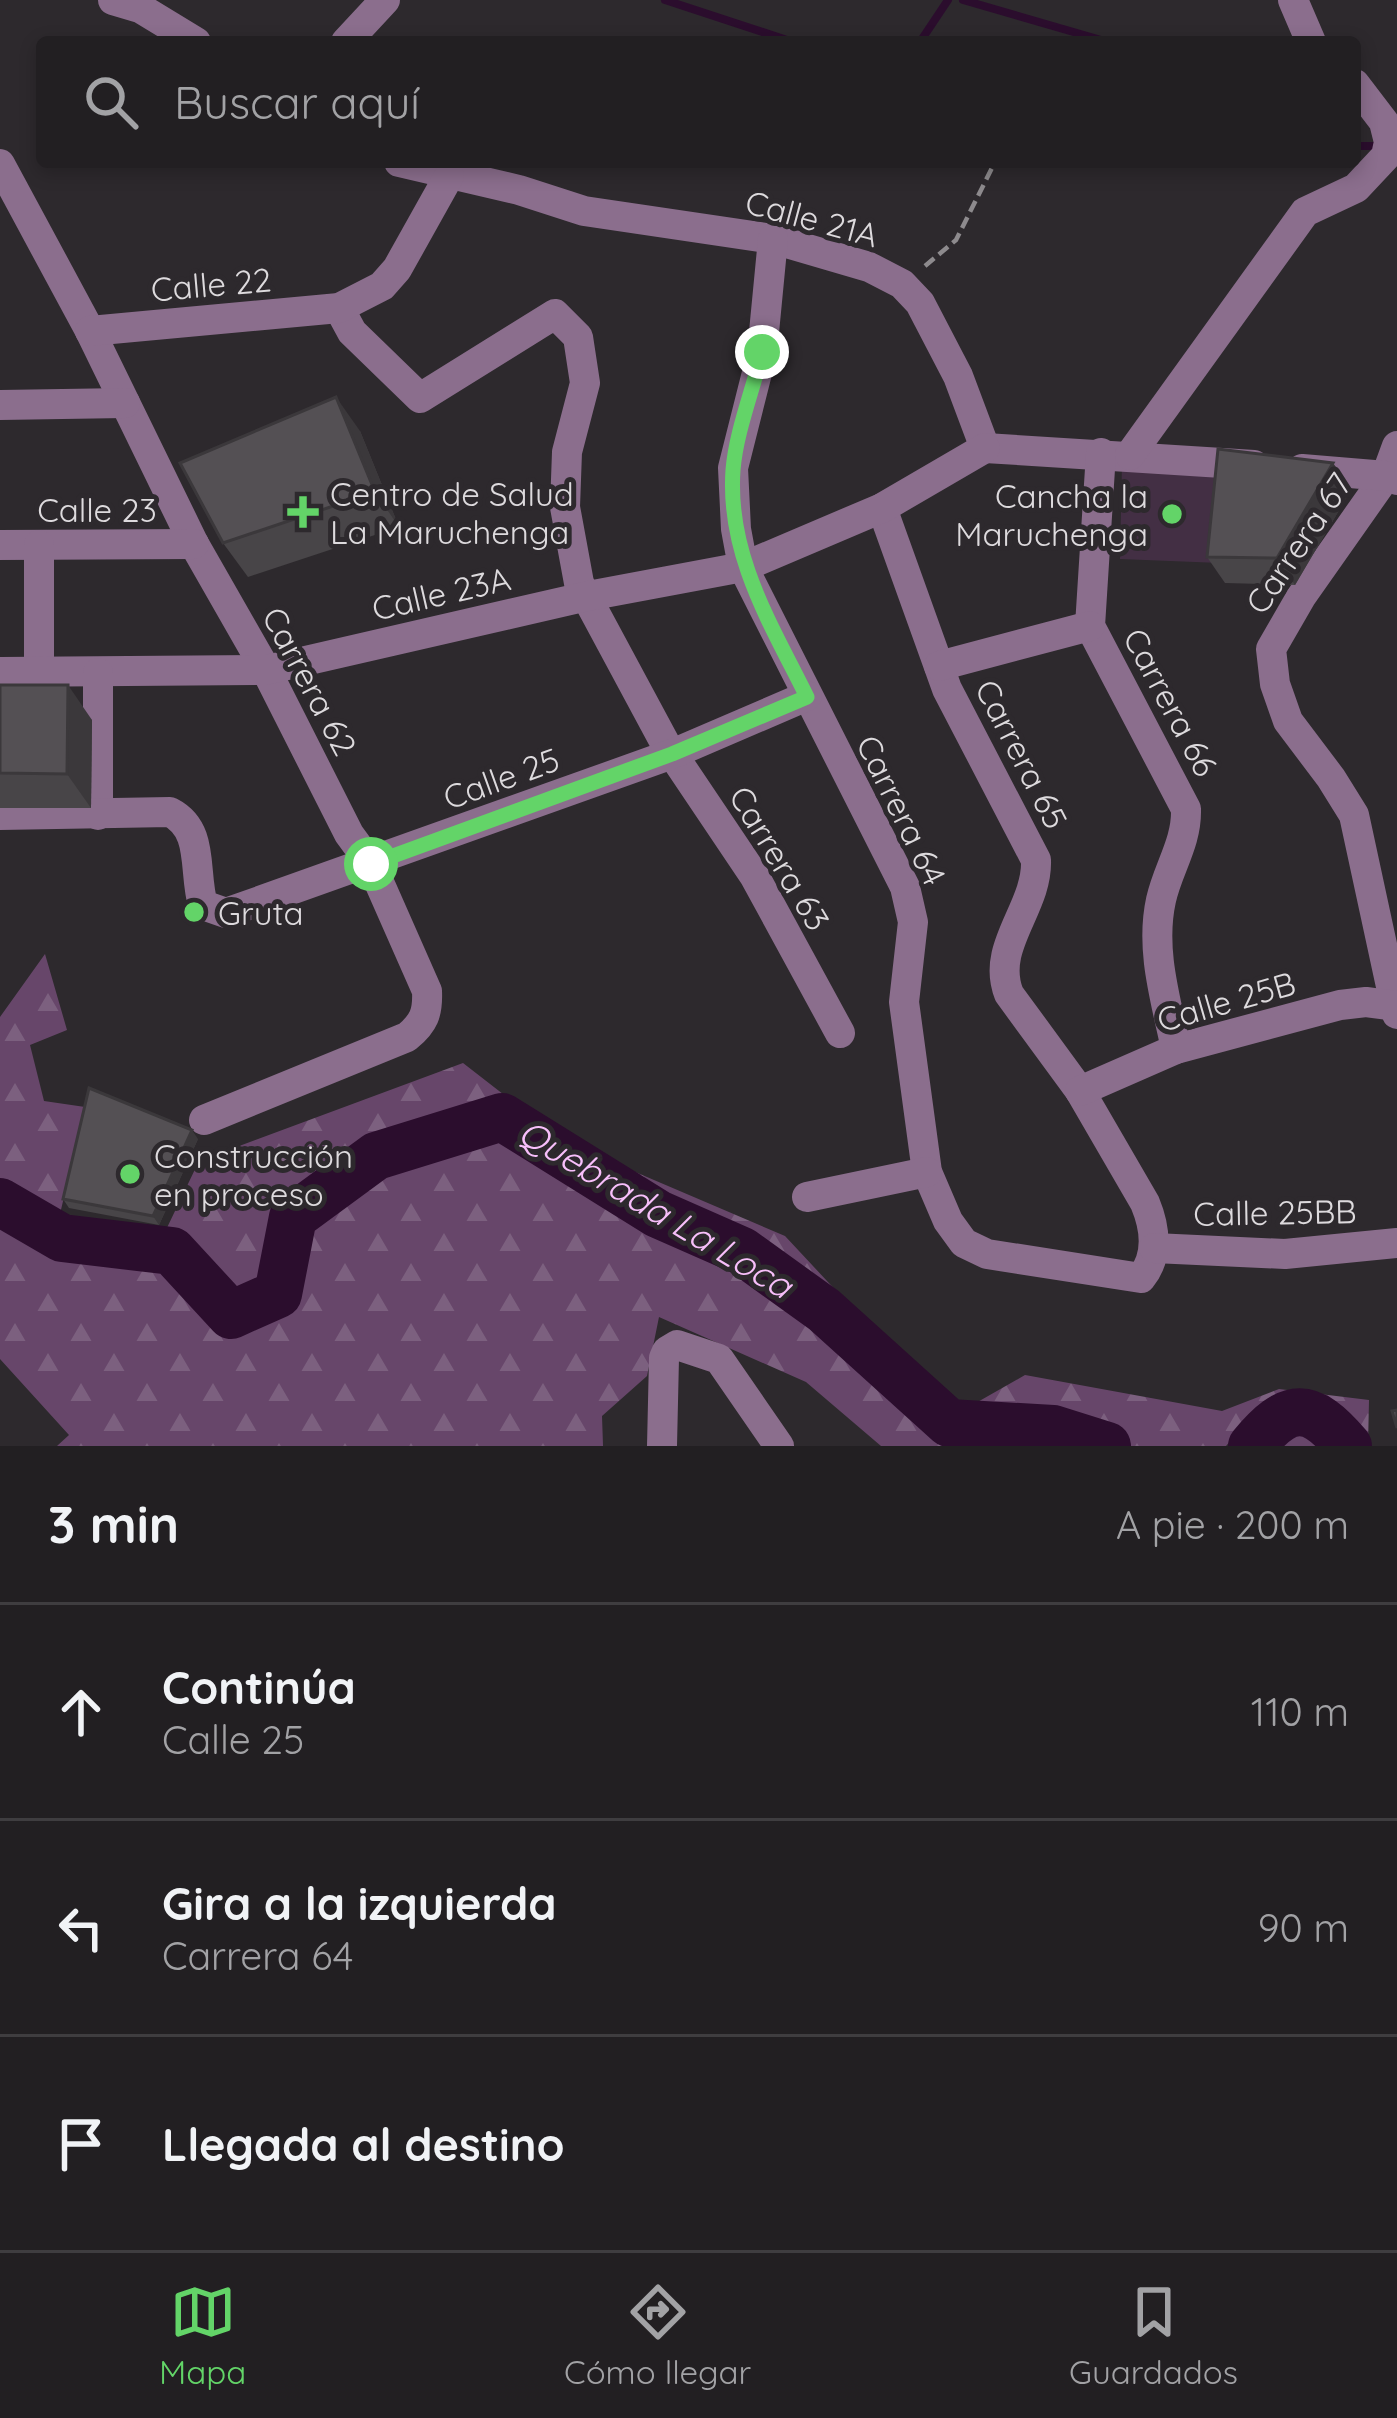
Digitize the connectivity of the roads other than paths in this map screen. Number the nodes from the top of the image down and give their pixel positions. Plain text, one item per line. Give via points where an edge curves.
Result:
1 (113, 0) edge
2 (385, 0) edge
3 (1293, 0) edge
4 (186, 36) edge
5 (352, 36) edge
6 (1307, 36) edge
7 (1361, 92) edge
8 (0, 164) edge
9 (420, 168) edge
10 (449, 176) junction
11 (14, 219) edge
12 (773, 239) junction
13 (339, 308) junction
14 (90, 332) junction
15 (125, 403) junction
16 (0, 405) edge
17 (986, 448) junction
18 (1116, 454) junction
19 (1394, 467) edge
20 (882, 508) junction
21 (194, 544) junction
22 (0, 545) edge
23 (39, 545) junction
24 (743, 567) junction
25 (588, 596) junction
26 (1090, 626) junction
27 (939, 666) junction
28 (266, 670) junction
29 (0, 672) edge
30 (39, 672) junction
31 (98, 673) junction
32 (807, 697) junction
33 (672, 754) junction
34 (0, 815) edge
35 (98, 815) junction
36 (371, 864) junction
37 (1396, 1008) edge
38 (839, 1033) dead end
39 (1176, 1049) junction
40 (1080, 1090) junction
41 (204, 1120) dead end
42 (927, 1172) junction
43 (807, 1197) dead end
44 (1397, 1243) edge
45 (1154, 1248) junction
46 (662, 1446) edge
47 (778, 1446) edge

1 - 4 street
2 - 5 street
3 - 6 street
7 - 18 street via 1384,122 1386,156 1356,188 1305,212
8 - 11 street, Carrera 62
9 - 10 street, Calle 21A
10 - 12 street, Calle 21A via 584,212
10 - 13 street via 382,286
11 - 14 street, Carrera 62
12 - 17 street, Calle 21A via 902,284 958,376
12 - 24 street, Carrera 64 via 762,352 733,468
13 - 14 street, Calle 22
13 - 25 street, Carrera 63 via 352,332 420,398 555,314 578,338 585,383 567,452 565,507
14 - 15 street, Carrera 62
15 - 16 street
15 - 21 street, Carrera 62 via 188,498
17 - 18 street
17 - 20 street, Calle 23A
18 - 19 street
18 - 26 street, Carrera 66
19 - 37 street, Carrera 67 via 1271,649 1288,722 1354,815
20 - 24 street, Calle 23A
20 - 27 street, Carrera 65
21 - 23 street, Calle 23
21 - 28 street, Carrera 62
22 - 23 street, Calle 23
23 - 30 street
24 - 25 street, Calle 23A
24 - 32 street, Carrera 64
25 - 28 street, Calle 23A
25 - 33 street, Carrera 63
26 - 27 street
26 - 39 street, Carrera 66 via 1186,809 1156,948
27 - 40 street, Carrera 65 via 1036,860 1037,884 1002,976
28 - 31 street, Calle 23A
28 - 36 street, Carrera 62
29 - 30 street, Calle 23A
30 - 31 street, Calle 23A
31 - 35 street
32 - 33 street, Calle 25
32 - 42 street, Carrera 64 via 905,887 914,922 904,1002
33 - 36 street, Calle 25
33 - 38 street, Carrera 63 via 755,877
34 - 35 street
35 - 36 street, Calle 25 via 170,812 186,820 202,905 215,912
36 - 41 street, Carrera 62 via 427,991 420,1026
37 - 39 street, Calle 25B via 1340,1005
39 - 40 street, Calle 25B
40 - 45 street, Carrera 65 via 1145,1203
42 - 43 street
42 - 45 street, Carrera 64 via 964,1243 987,1254 1141,1277
44 - 45 street, Calle 25BB via 1285,1254
46 - 47 street via 664,1358 677,1345 719,1360

